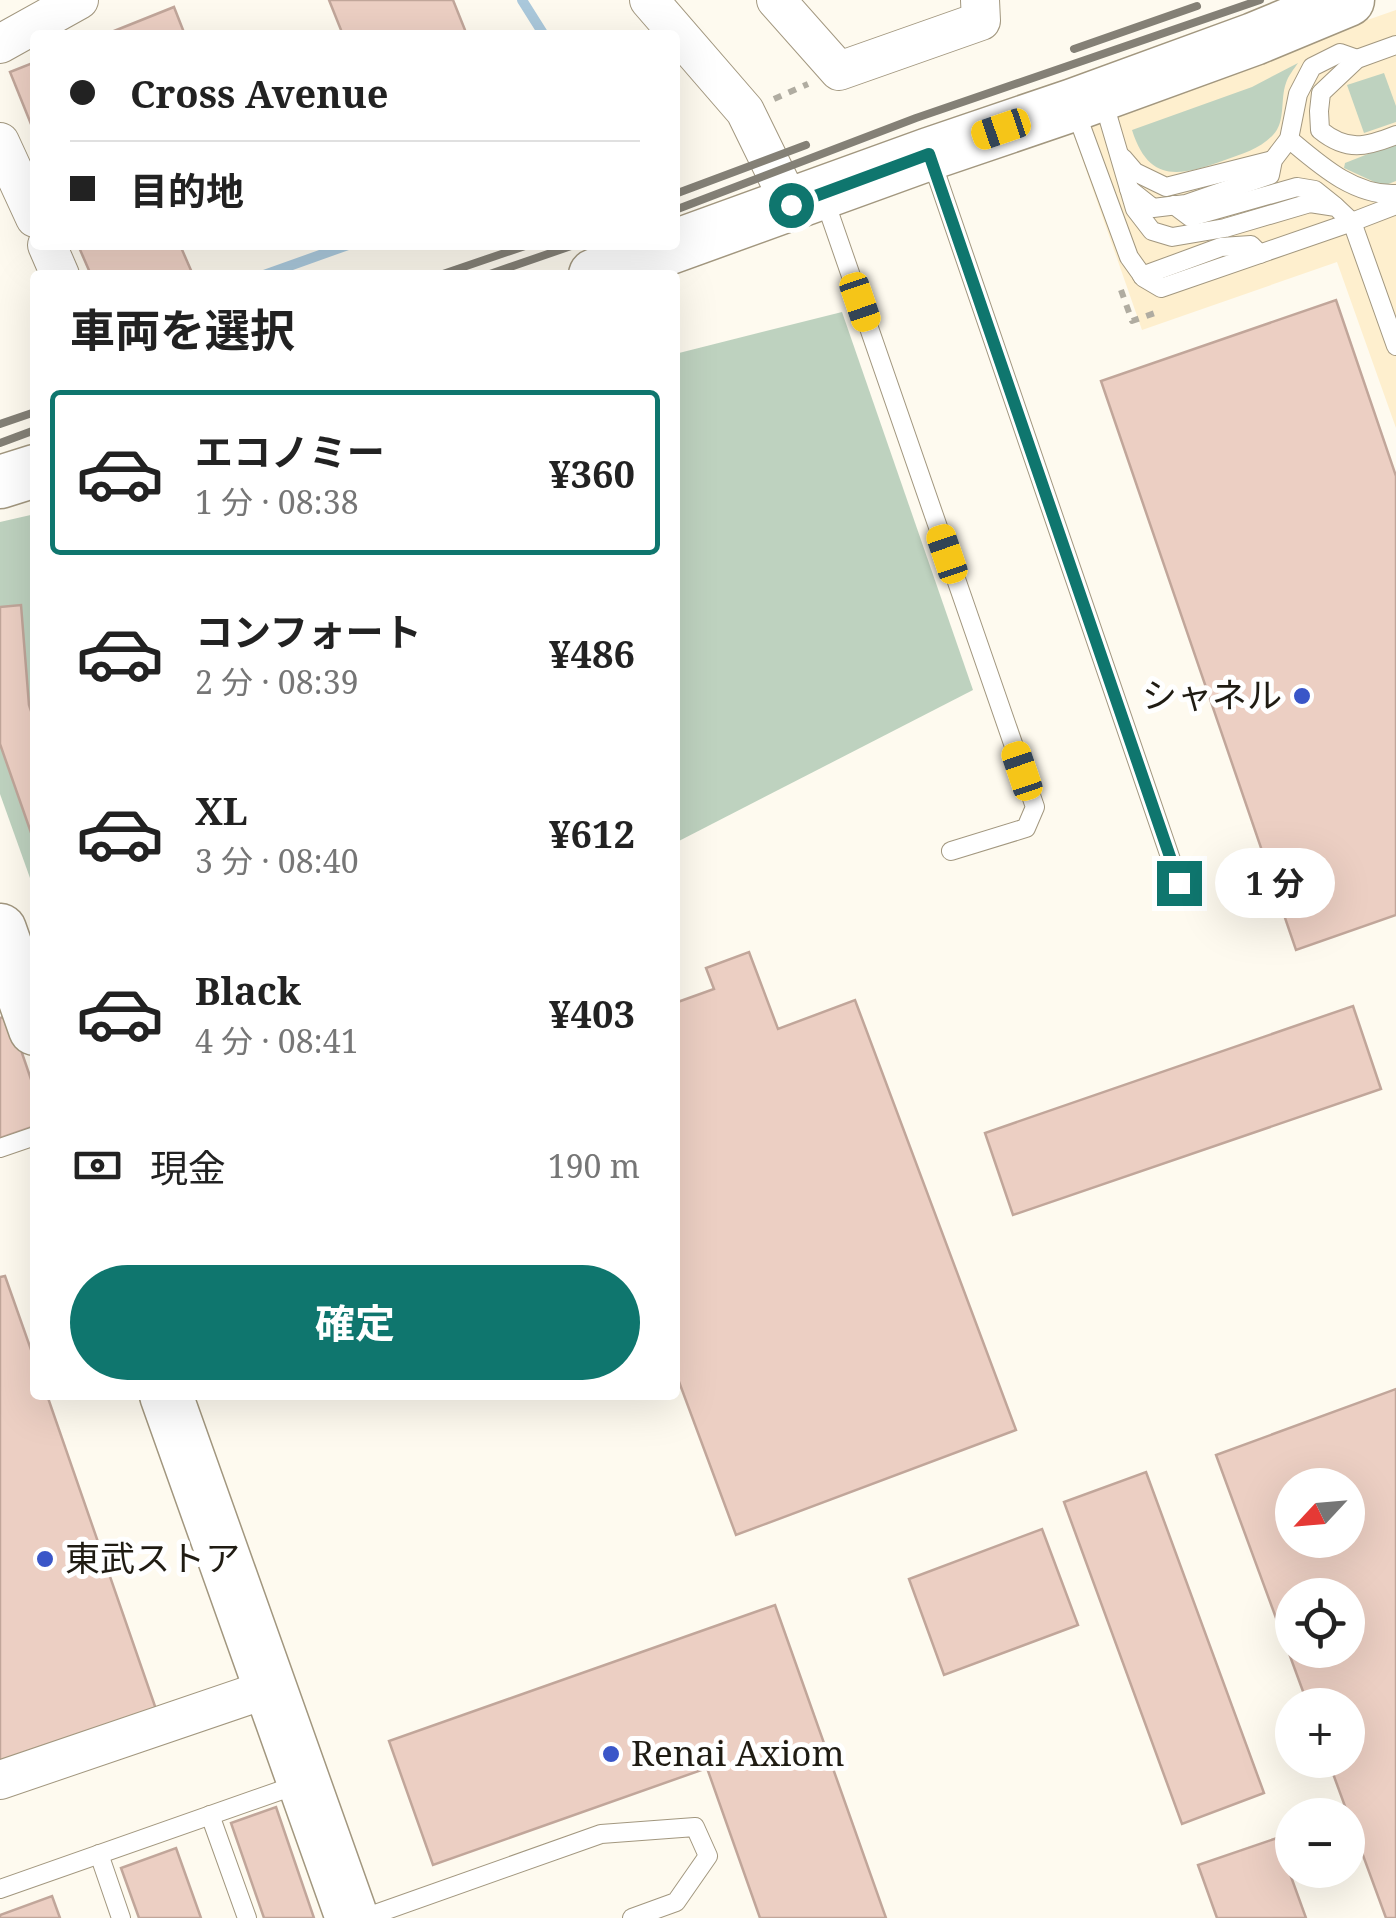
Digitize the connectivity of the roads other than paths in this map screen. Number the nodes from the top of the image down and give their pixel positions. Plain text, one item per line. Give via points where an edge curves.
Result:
1 (79, 0) edge
2 (648, 0) edge
3 (776, 0) edge
4 (980, 0) edge
5 (1348, 0) edge
6 (674, 30) edge
7 (680, 37) edge
8 (0, 44) edge
9 (1396, 46) edge
10 (1356, 59) junction
11 (1087, 100) junction
12 (1396, 135) edge
13 (1289, 139) junction
14 (0, 142) edge
15 (1116, 150) junction
16 (929, 154) junction
17 (1274, 160) junction
18 (1128, 188) junction
19 (1396, 194) edge
20 (807, 199) junction
21 (1396, 205) edge
22 (1174, 206) junction
23 (30, 207) edge
24 (1336, 207) junction
25 (1358, 220) junction
26 (680, 245) edge
27 (665, 250) edge
28 (609, 270) edge
29 (1396, 314) edge
30 (1396, 346) edge
31 (30, 473) edge
32 (0, 482) edge
33 (951, 851) dead end
34 (1179, 883) dead end
35 (0, 930) edge
36 (30, 1014) edge
37 (30, 1138) edge
38 (0, 1148) edge
39 (168, 1400) edge
40 (270, 1688) junction
41 (0, 1780) edge
42 (304, 1782) junction
43 (210, 1815) junction
44 (99, 1854) junction
45 (0, 1889) edge
46 (121, 1918) edge
47 (246, 1918) edge
48 (352, 1918) edge
49 (364, 1918) edge
50 (632, 1918) edge

1 - 8 street
2 - 6 street
3 - 4 street via 840,71 981,21
5 - 11 street
7 - 20 street via 745,111
9 - 10 lane
10 - 12 lane via 1321,93 1320,130 1352,147
10 - 13 lane via 1340,53 1312,67 1298,94
11 - 15 lane
11 - 16 street
11 - 25 lane via 1129,257 1161,288
13 - 17 lane
13 - 19 lane via 1360,189
14 - 23 street
15 - 17 lane via 1135,172 1166,187
15 - 18 lane
16 - 20 street
16 - 34 lane
17 - 22 lane via 1270,175
18 - 22 lane via 1153,208
18 - 24 lane via 1152,231 1172,236 1310,203
20 - 26 street
20 - 33 lane via 1035,807 1026,828
21 - 25 lane
22 - 24 lane via 1190,217 1297,186 1316,190
24 - 25 lane
25 - 29 lane
25 - 30 lane
27 - 28 street
31 - 32 street
35 - 36 street
37 - 38 lane
39 - 40 street
40 - 41 street
40 - 42 street
42 - 43 lane
42 - 48 street
43 - 44 lane
43 - 47 lane
44 - 45 lane
44 - 46 lane
49 - 50 lane via 601,1834 695,1827 708,1856 676,1902

